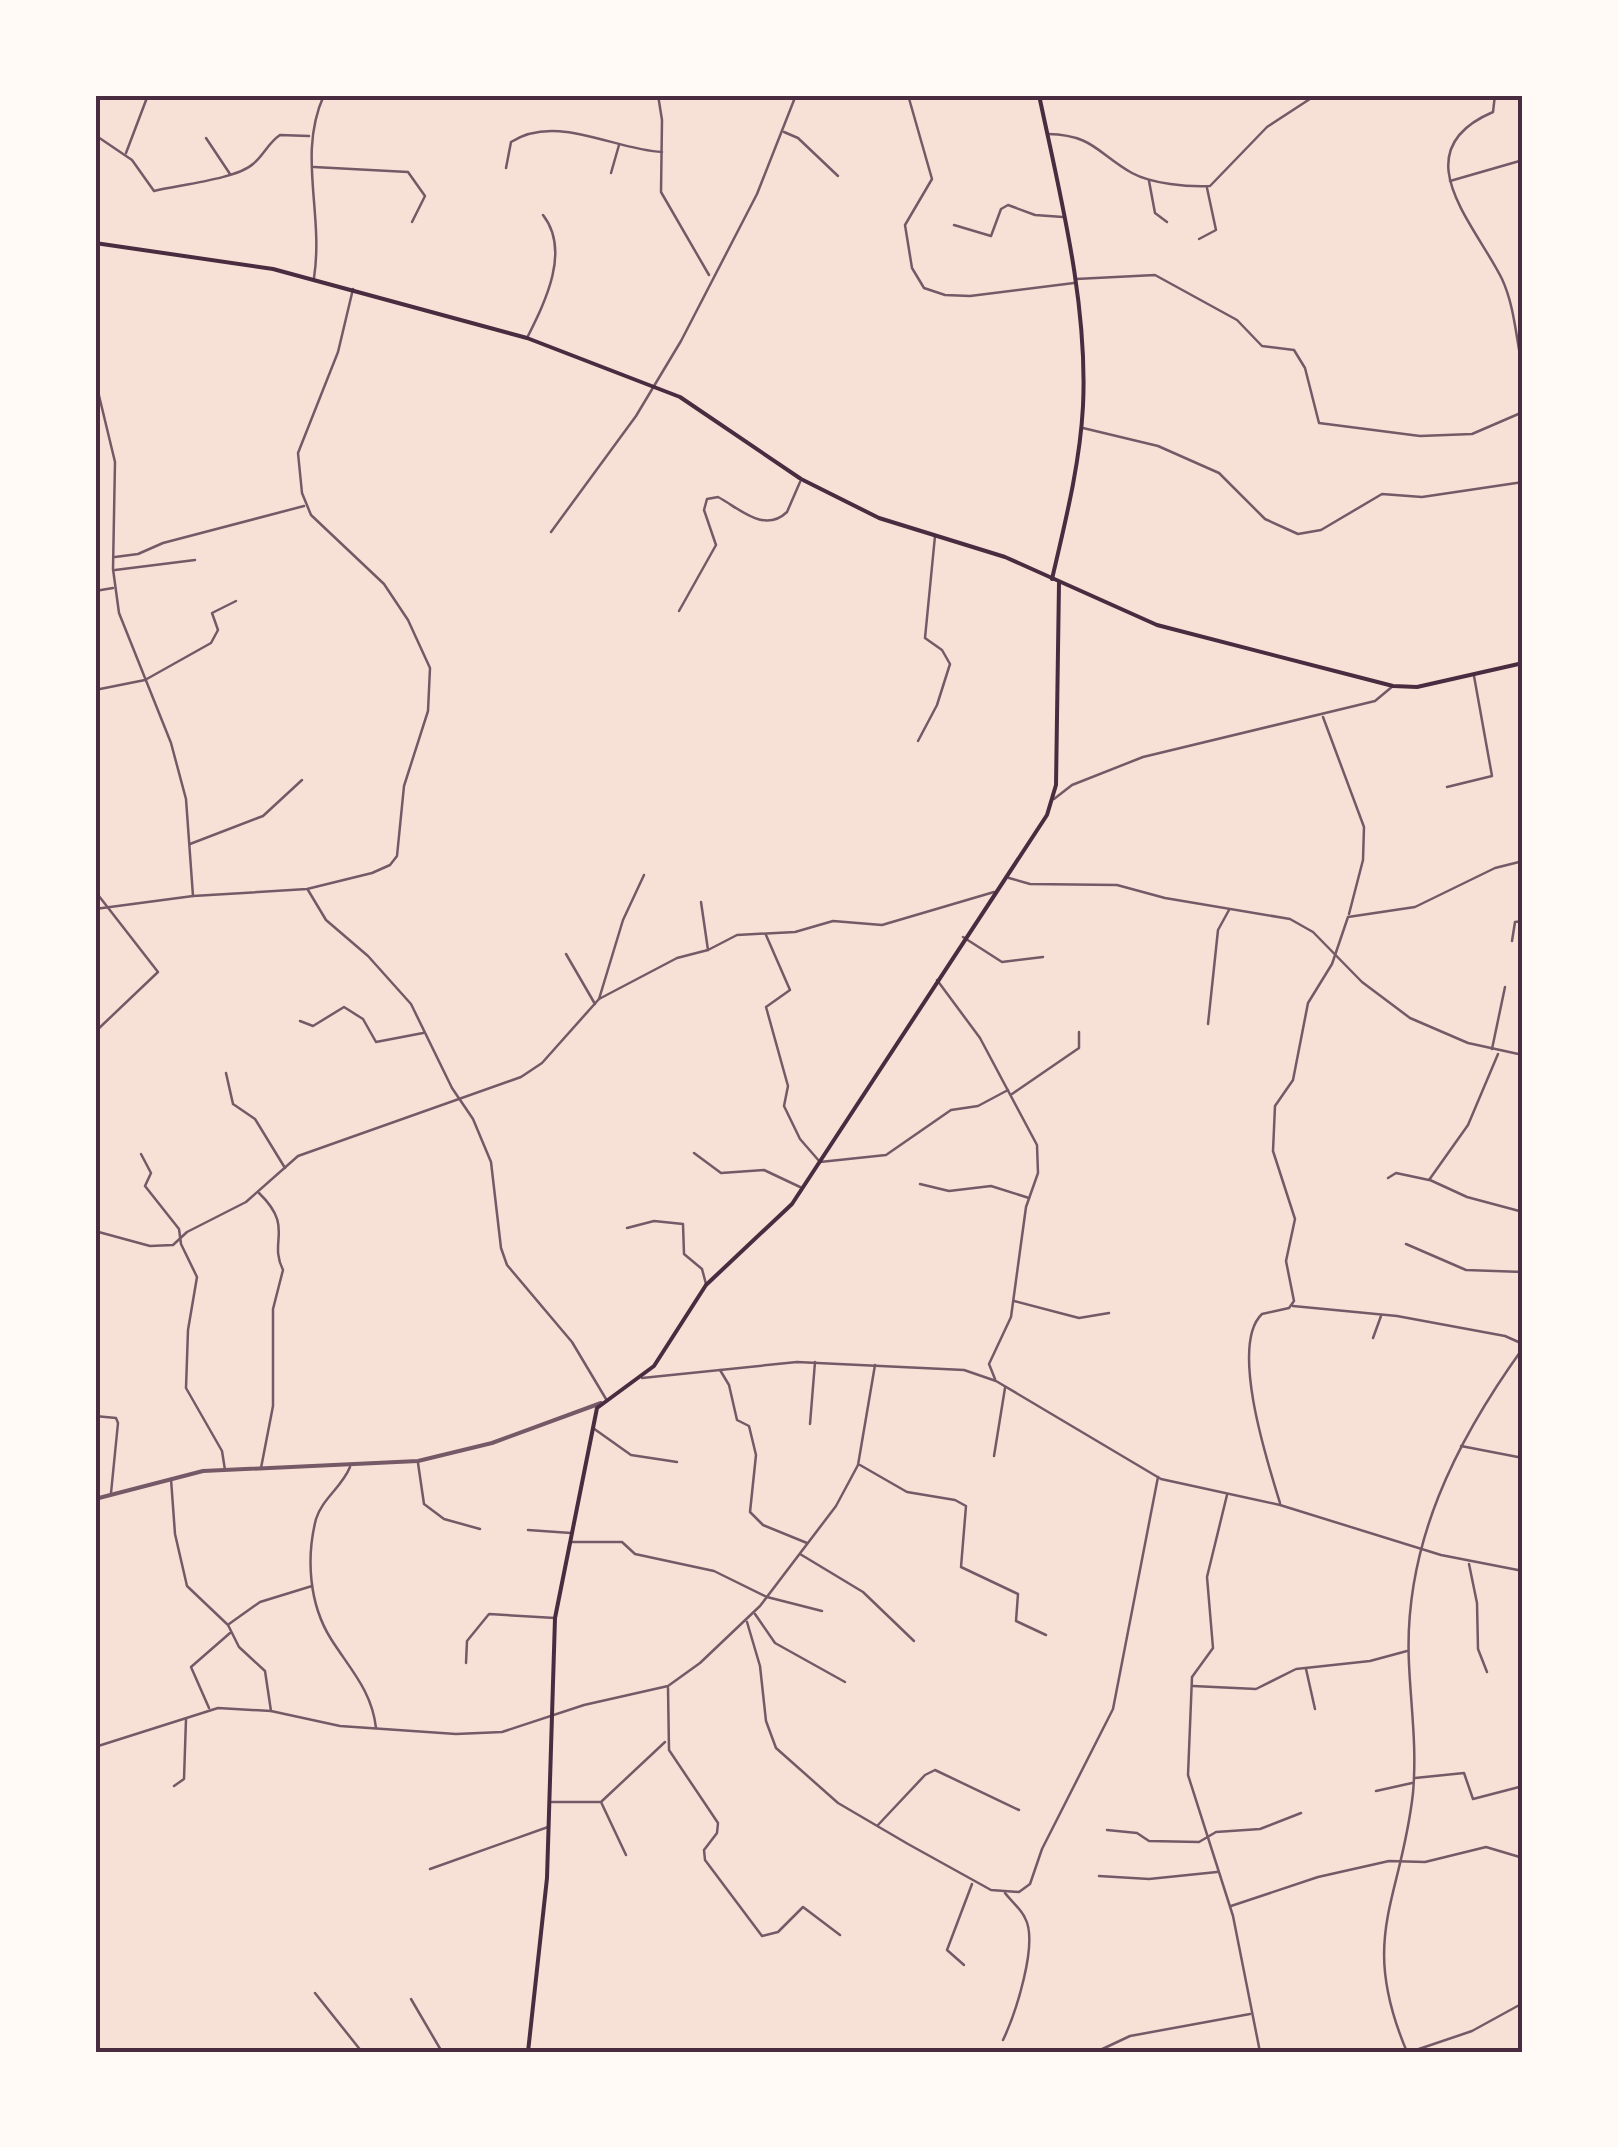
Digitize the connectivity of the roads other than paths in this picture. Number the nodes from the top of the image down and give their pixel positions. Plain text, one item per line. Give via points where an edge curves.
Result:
1 (148, 95) edge
2 (324, 95) edge
3 (658, 95) edge
4 (796, 95) edge
5 (908, 95) edge
6 (1039, 95) edge
7 (1316, 95) edge
8 (1495, 95) edge
9 (782, 131) junction
10 (1047, 134) junction
11 (95, 135) edge
12 (309, 136) junction
13 (206, 138) dead end
14 (620, 143) junction
15 (662, 152) junction
16 (126, 154) junction
17 (1523, 160) edge
18 (312, 167) junction
19 (506, 168) dead end
20 (612, 173) dead end
21 (230, 174) junction
22 (838, 176) dead end
23 (1149, 178) junction
24 (1449, 181) junction
25 (1207, 186) junction
26 (543, 215) dead end
27 (1063, 217) junction
28 (412, 222) dead end
29 (1167, 222) dead end
30 (954, 225) dead end
31 (1199, 238) dead end
32 (95, 243) edge
33 (711, 278) junction
34 (314, 279) junction
35 (1074, 281) junction
36 (353, 289) junction
37 (527, 338) junction
38 (1523, 370) edge
39 (95, 380) edge
40 (655, 385) junction
41 (1523, 412) edge
42 (1082, 428) junction
43 (801, 479) junction
44 (1523, 482) edge
45 (305, 505) junction
46 (551, 532) dead end
47 (935, 535) junction
48 (113, 557) junction
49 (195, 560) dead end
50 (113, 570) junction
51 (1052, 579) junction
52 (1060, 583) junction
53 (114, 588) junction
54 (95, 591) edge
55 (236, 601) dead end
56 (679, 611) dead end
57 (1523, 663) edge
58 (1474, 674) junction
59 (145, 680) junction
60 (1393, 686) junction
61 (95, 690) edge
62 (1322, 716) junction
63 (918, 741) dead end
64 (302, 780) dead end
65 (1446, 786) dead end
66 (1053, 800) junction
67 (188, 844) junction
68 (1523, 861) edge
69 (644, 875) dead end
70 (1008, 877) junction
71 (307, 889) junction
72 (95, 891) edge
73 (994, 892) junction
74 (193, 896) junction
75 (701, 902) dead end
76 (108, 907) junction
77 (1230, 908) junction
78 (95, 909) edge
79 (1348, 917) junction
80 (1523, 921) edge
81 (766, 933) junction
82 (963, 938) junction
83 (1512, 941) dead end
84 (708, 950) junction
85 (1334, 952) junction
86 (566, 954) dead end
87 (1044, 957) dead end
88 (936, 980) junction
89 (1505, 987) dead end
90 (597, 1002) junction
91 (300, 1021) dead end
92 (1208, 1024) dead end
93 (95, 1032) edge
94 (425, 1032) junction
95 (1079, 1032) dead end
96 (1492, 1050) junction
97 (1499, 1052) junction
98 (1523, 1055) edge
99 (226, 1073) dead end
100 (1009, 1092) junction
101 (458, 1098) junction
102 (140, 1154) dead end
103 (694, 1154) dead end
104 (820, 1162) junction
105 (285, 1168) junction
106 (1388, 1178) dead end
107 (1429, 1180) junction
108 (920, 1184) dead end
109 (802, 1188) junction
110 (258, 1193) junction
111 (1029, 1198) junction
112 (1523, 1212) edge
113 (627, 1228) dead end
114 (95, 1230) edge
115 (180, 1239) junction
116 (1406, 1244) dead end
117 (1523, 1272) edge
118 (706, 1286) junction
119 (1013, 1300) junction
120 (1292, 1305) junction
121 (1109, 1313) dead end
122 (1382, 1314) junction
123 (1373, 1338) dead end
124 (1523, 1346) edge
125 (815, 1362) junction
126 (875, 1365) junction
127 (718, 1369) junction
128 (642, 1378) junction
129 (996, 1381) junction
130 (1006, 1387) junction
131 (608, 1399) junction
132 (601, 1402) junction
133 (95, 1416) edge
134 (810, 1424) dead end
135 (592, 1428) junction
136 (1458, 1446) junction
137 (994, 1456) dead end
138 (1523, 1458) edge
139 (418, 1461) junction
140 (677, 1462) dead end
141 (858, 1464) junction
142 (350, 1468) junction
143 (225, 1470) junction
144 (260, 1470) junction
145 (1158, 1477) junction
146 (170, 1478) junction
147 (1227, 1493) junction
148 (110, 1494) junction
149 (95, 1500) edge
150 (1280, 1505) junction
151 (480, 1529) dead end
152 (528, 1530) dead end
153 (571, 1533) junction
154 (569, 1542) junction
155 (807, 1542) junction
156 (1419, 1548) junction
157 (798, 1553) junction
158 (1469, 1562) junction
159 (1523, 1572) edge
160 (312, 1586) junction
161 (767, 1597) junction
162 (822, 1611) dead end
163 (754, 1612) junction
164 (555, 1618) junction
165 (747, 1620) junction
166 (228, 1625) junction
167 (231, 1632) junction
168 (1046, 1635) dead end
169 (914, 1641) dead end
170 (1409, 1652) junction
171 (466, 1663) dead end
172 (1306, 1667) junction
173 (1488, 1672) dead end
174 (845, 1682) dead end
175 (668, 1686) junction
176 (1192, 1686) junction
177 (1315, 1709) dead end
178 (209, 1710) junction
179 (271, 1710) junction
180 (555, 1714) junction
181 (186, 1718) junction
182 (376, 1728) junction
183 (666, 1738) junction
184 (95, 1747) edge
185 (1414, 1780) junction
186 (174, 1786) dead end
187 (1523, 1786) edge
188 (1376, 1791) dead end
189 (551, 1802) junction
190 (601, 1802) junction
191 (1020, 1810) dead end
192 (1301, 1814) dead end
193 (878, 1825) junction
194 (548, 1827) junction
195 (1107, 1830) dead end
196 (1210, 1836) junction
197 (626, 1855) dead end
198 (1523, 1858) edge
199 (1397, 1861) junction
200 (430, 1869) dead end
201 (1218, 1872) junction
202 (1099, 1876) dead end
203 (973, 1881) junction
204 (1004, 1892) junction
205 (1230, 1907) junction
206 (840, 1935) dead end
207 (964, 1965) dead end
208 (315, 1993) dead end
209 (411, 2000) dead end
210 (1523, 2004) edge
211 (1252, 2014) junction
212 (1003, 2040) dead end
213 (362, 2052) edge
214 (442, 2052) edge
215 (528, 2052) edge
216 (1096, 2052) edge
217 (1260, 2052) edge
218 (1409, 2052) edge

1 - 16 street
2 - 12 street
3 - 15 street
4 - 9 street
5 - 35 street via 932,179 905,225 912,268 924,288 970,296
6 - 10 main road
7 - 25 street via 1267,127
8 - 24 street via 1493,112 1460,134
9 - 22 street
9 - 33 street via 758,194
10 - 23 street via 1078,136
10 - 27 main road
11 - 16 street
12 - 18 street
12 - 21 street via 280,135 254,164
13 - 21 street
14 - 15 street
14 - 19 street via 526,134 511,142
14 - 20 street
15 - 33 street via 663,199
16 - 21 street via 154,190
17 - 24 street
18 - 28 street via 408,172 424,196
18 - 34 street
23 - 25 street
23 - 29 street via 1154,212
24 - 38 street via 1508,293
25 - 31 street via 1216,230
26 - 37 street via 557,256
27 - 30 street via 1008,205 991,236
27 - 35 main road
32 - 34 main road
33 - 40 street
34 - 36 main road
35 - 41 street via 1155,275 1237,320 1262,346 1294,350 1319,423 1420,436 1472,434
35 - 42 main road
36 - 37 main road
36 - 45 street via 338,352 300,440
37 - 40 main road
39 - 48 street via 115,462
40 - 43 main road
40 - 46 street
42 - 44 street via 1158,446 1219,473 1265,519 1298,534 1321,530 1382,494 1422,496
42 - 51 main road
43 - 47 main road via 879,518
43 - 56 street via 788,512 770,520 745,515 718,497 707,499 704,510 716,545
45 - 48 street
45 - 71 street via 384,584 424,651 430,688 404,786 397,856 372,873
47 - 51 main road
47 - 63 street via 925,638 950,664
48 - 50 street
49 - 50 street
50 - 53 street
51 - 52 main road
52 - 60 main road via 1157,625
52 - 66 main road
53 - 54 street
53 - 59 street
55 - 59 street via 212,612 218,634 212,643
57 - 58 main road
58 - 60 main road
58 - 65 street via 1492,776
59 - 61 street
59 - 67 street via 186,799
60 - 62 street via 1375,702
62 - 66 street via 1144,757 1072,785
62 - 79 street via 1364,828
64 - 67 street via 263,816
66 - 70 main road
67 - 74 street
68 - 79 street via 1415,907
69 - 90 street
70 - 73 main road
70 - 77 street via 1030,884 1117,884
71 - 74 street
71 - 94 street via 326,920 400,990
72 - 76 street
73 - 81 street via 882,925 834,921
73 - 82 main road
74 - 76 street
75 - 84 street
76 - 78 street
76 - 93 street via 158,972
77 - 85 street via 1294,920
77 - 92 street via 1218,930
79 - 85 street
80 - 83 street via 1515,922
81 - 84 street via 737,934
81 - 104 street via 790,990 766,1008 788,1086 784,1106
82 - 87 street via 1002,962
82 - 88 main road
84 - 90 street via 668,962
85 - 96 street via 1410,1018
85 - 120 street via 1308,1003 1296,1071 1276,1100 1271,1134 1295,1219 1286,1261
86 - 90 street
88 - 100 street via 972,1026
88 - 104 main road
89 - 96 street
90 - 101 street via 532,1070
91 - 94 street via 312,1026 347,1008 363,1019 376,1042
94 - 101 street
95 - 100 street via 1079,1048
96 - 97 street
97 - 98 street
97 - 107 street via 1468,1124
99 - 105 street via 233,1104 255,1120
100 - 104 street via 951,1110 886,1155
100 - 111 street via 1037,1145 1038,1173
101 - 105 street via 306,1153
101 - 131 street via 490,1162 507,1265 572,1342
102 - 115 street via 151,1173 145,1186
103 - 109 street via 720,1173 764,1170
104 - 109 main road
105 - 110 street
106 - 107 street via 1396,1173
107 - 112 street
108 - 111 street via 950,1191 991,1186
109 - 118 main road via 776,1222
110 - 115 street
110 - 144 street via 280,1222 283,1268 273,1309 272,1406
111 - 119 street
113 - 118 street via 660,1220 683,1224 684,1254 702,1269
114 - 115 street via 150,1246
115 - 143 street via 197,1283 186,1394 222,1451
116 - 117 street via 1466,1270
118 - 128 main road
119 - 121 street via 1080,1318
119 - 129 street via 988,1364
120 - 122 street
120 - 150 street via 1262,1314 1250,1338 1263,1446
122 - 123 street
122 - 124 street via 1504,1336
124 - 136 street
125 - 126 street
125 - 127 street
125 - 134 street
126 - 129 street via 953,1368
126 - 141 street
127 - 128 street
127 - 155 street via 729,1385 736,1420 749,1426 754,1439 750,1512 763,1525
128 - 131 main road
129 - 130 street
130 - 137 street
130 - 145 street
131 - 132 main road
132 - 135 main road
132 - 139 street via 492,1443
133 - 148 street via 118,1423
135 - 140 street via 631,1456
135 - 153 main road
136 - 138 street
136 - 156 street
139 - 142 street
139 - 151 street via 424,1504
141 - 155 street
141 - 168 street via 906,1492 966,1506 961,1567 1020,1596 1016,1621
142 - 144 street
142 - 160 street via 317,1514
143 - 144 street
143 - 146 street
145 - 147 street
145 - 204 street via 1112,1709 1030,1884
146 - 148 street
146 - 166 street via 187,1586
147 - 150 street
147 - 176 street via 1207,1577 1214,1648 1198,1665
148 - 149 street
150 - 156 street
152 - 153 street
153 - 154 main road
154 - 161 street via 622,1542 636,1554 714,1570
154 - 164 main road
155 - 157 street
156 - 158 street
156 - 170 street
157 - 161 street
157 - 169 street via 863,1592
158 - 159 street
158 - 173 street via 1476,1636
160 - 166 street via 260,1602
160 - 182 street via 332,1640 359,1676
161 - 162 street
161 - 163 street
163 - 165 street
163 - 174 street via 775,1643
164 - 171 street via 488,1614 466,1641
164 - 180 main road
165 - 175 street
165 - 193 street via 776,1748 838,1803
166 - 167 street
167 - 178 street via 191,1667
167 - 179 street via 265,1671
170 - 172 street
170 - 185 street
172 - 176 street via 1256,1689
172 - 177 street
175 - 180 street
175 - 183 street
176 - 196 street via 1188,1775
178 - 179 street
178 - 181 street
179 - 182 street via 310,1722
180 - 182 street via 484,1734
180 - 189 main road
181 - 184 street
181 - 186 street via 188,1764
183 - 190 street
183 - 206 street via 718,1823 705,1860 762,1936 778,1932 803,1907
185 - 187 street via 1464,1773 1473,1798
185 - 188 street
185 - 199 street
189 - 190 street
189 - 194 main road
190 - 197 street
191 - 193 street via 935,1770
192 - 196 street
193 - 203 street
194 - 200 street
194 - 215 main road
195 - 196 street via 1149,1841 1199,1842
196 - 201 street
198 - 199 street via 1486,1848
199 - 205 street via 1318,1877
199 - 218 street via 1384,1925 1384,1972
201 - 202 street
201 - 205 street
203 - 204 street
203 - 207 street via 947,1950
204 - 212 street via 1028,1920 1028,1938 1019,2006
205 - 211 street
208 - 213 street
209 - 214 street
210 - 218 street via 1472,2031
211 - 216 street via 1130,2036
211 - 217 street

